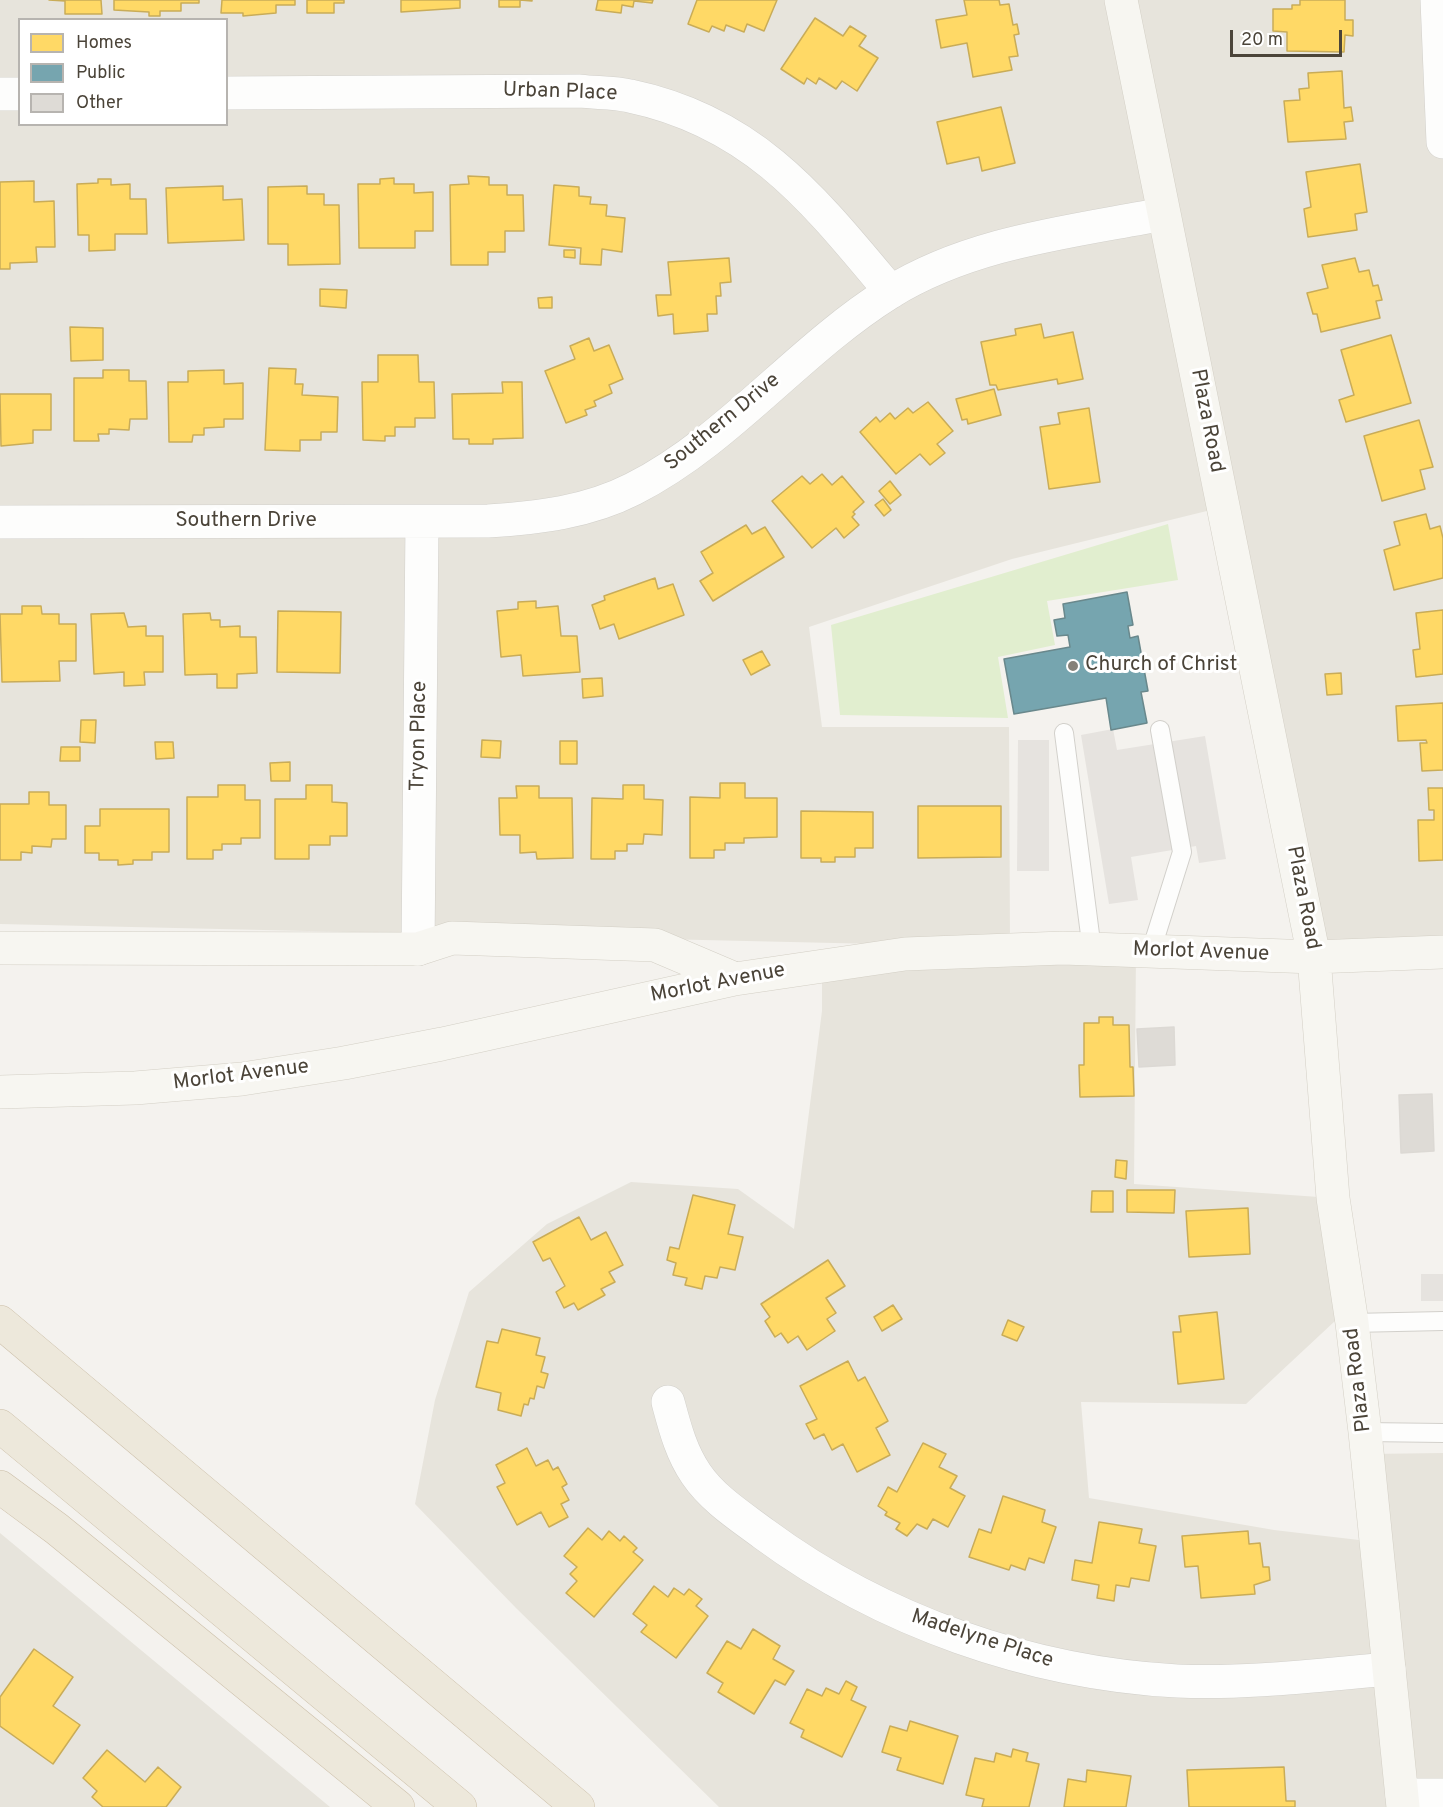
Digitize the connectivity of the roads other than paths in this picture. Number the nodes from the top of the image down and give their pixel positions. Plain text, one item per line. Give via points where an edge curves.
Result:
1 (1121, 0) edge
2 (1437, 0) edge
3 (228, 93) edge
4 (0, 94) edge
5 (18, 94) edge
6 (1443, 141) edge
7 (1163, 214) junction
8 (891, 292) junction
9 (0, 522) edge
10 (422, 522) junction
11 (1160, 730) dead end
12 (1064, 733) dead end
13 (0, 948) edge
14 (418, 949) junction
15 (1092, 950) junction
16 (1151, 951) junction
17 (1443, 952) edge
18 (1314, 957) junction
19 (735, 978) junction
20 (0, 1092) edge
21 (1443, 1321) edge
22 (0, 1322) edge
23 (1352, 1323) junction
24 (668, 1402) dead end
25 (0, 1426) edge
26 (1365, 1432) junction
27 (1443, 1432) edge
28 (0, 1487) edge
29 (1389, 1669) junction
30 (1443, 1795) edge
31 (1403, 1801) edge
32 (398, 1807) edge
33 (460, 1807) edge
34 (578, 1807) edge

1 - 7 street, Plaza Road
2 - 6 street
3 - 8 street, Urban Place via 580,91 628,95 678,109 725,129 800,187
4 - 5 street
7 - 8 street, Southern Drive via 1000,246 946,264
7 - 18 street, Plaza Road
8 - 10 street, Southern Drive via 845,322 678,464 632,490 584,508 533,519
9 - 10 street, Southern Drive
10 - 14 street, Tryon Place
11 - 16 lane via 1182,852
12 - 15 lane
13 - 14 street
14 - 19 street via 452,938 655,945
15 - 16 street, Morlot Avenue
15 - 19 street, Morlot Avenue via 989,949 905,954
16 - 18 street, Morlot Avenue
17 - 18 street, Morlot Avenue
18 - 23 street, Plaza Road via 1333,1198
19 - 20 street, Morlot Avenue via 344,1064 242,1079 147,1087
21 - 23 lane
22 - 34 highway
23 - 26 street, Plaza Road
24 - 29 street, Madelyne Place via 683,1449 697,1474 724,1504 782,1548 838,1583 900,1614 965,1639 1035,1660 1101,1673 1176,1681 1250,1681
25 - 33 highway
26 - 27 lane
26 - 29 street, Plaza Road
28 - 32 highway
29 - 31 street, Plaza Road
30 - 31 street

